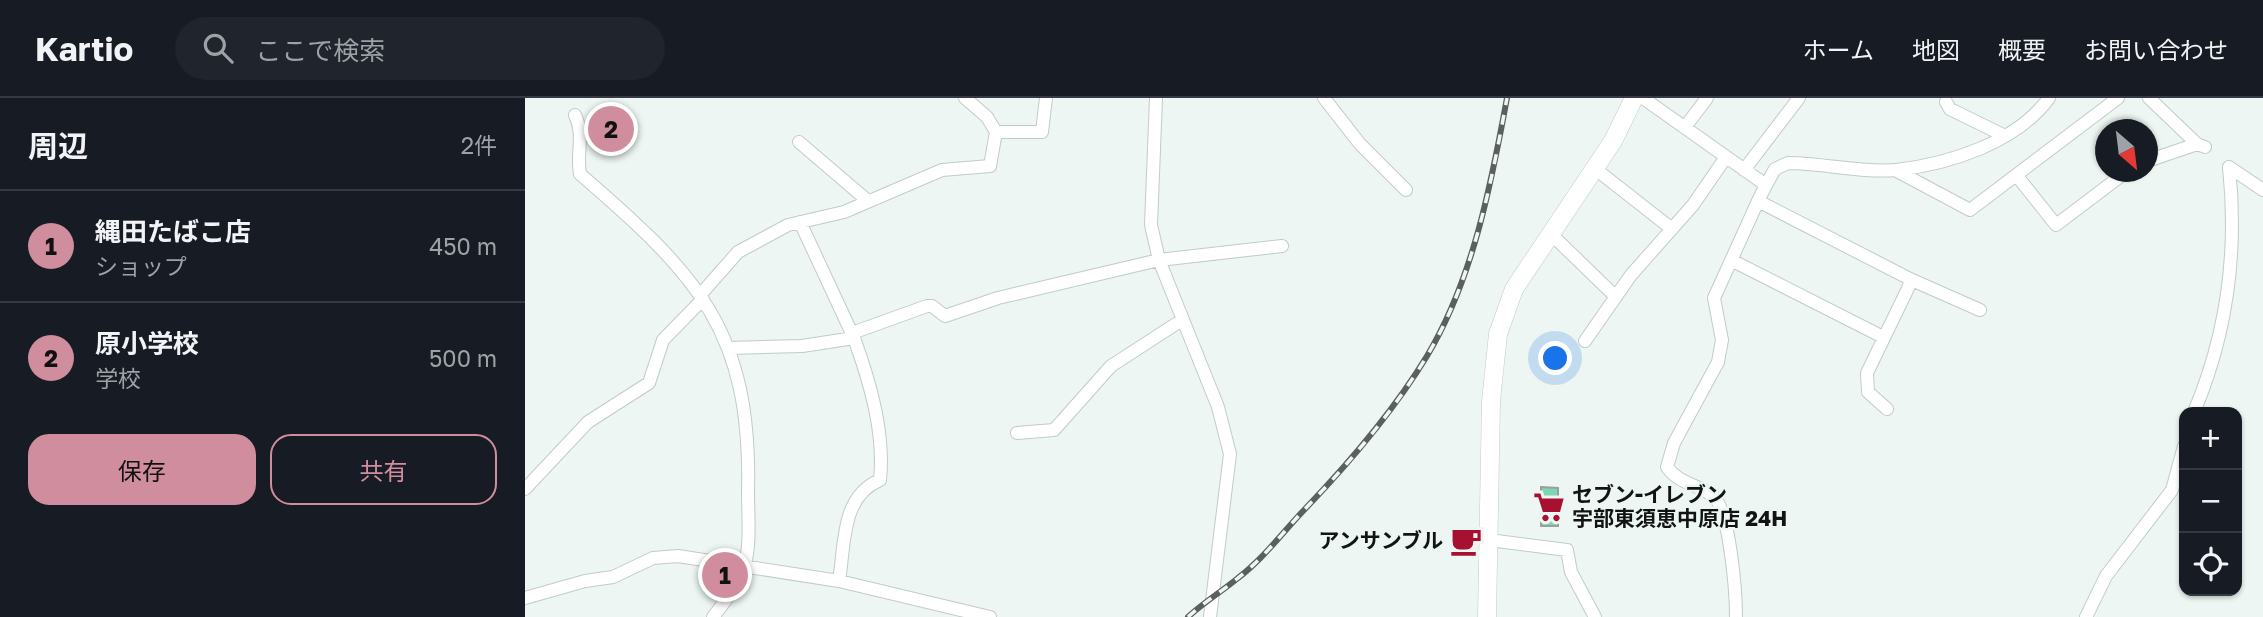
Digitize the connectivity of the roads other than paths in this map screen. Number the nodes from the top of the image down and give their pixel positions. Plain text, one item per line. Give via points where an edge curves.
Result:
1 (965, 98) edge
2 (1046, 98) edge
3 (1156, 98) edge
4 (1324, 98) edge
5 (1634, 98) edge
6 (1643, 98) edge
7 (1707, 98) edge
8 (1799, 98) edge
9 (2049, 98) edge
10 (2117, 98) edge
11 (2149, 98) edge
12 (1944, 99) edge
13 (575, 115) dead end
14 (1685, 127) junction
15 (996, 132) junction
16 (2003, 135) junction
17 (799, 142) dead end
18 (1726, 157) junction
19 (2158, 158) edge
20 (1593, 167) junction
21 (1744, 170) junction
22 (1895, 170) junction
23 (2017, 176) junction
24 (2113, 182) edge
25 (1766, 185) junction
26 (1406, 190) dead end
27 (2263, 190) edge
28 (868, 201) junction
29 (1758, 201) junction
30 (800, 222) junction
31 (1672, 229) junction
32 (1552, 234) junction
33 (1282, 246) dead end
34 (1159, 260) junction
35 (1733, 261) junction
36 (1912, 280) junction
37 (702, 296) junction
38 (1616, 297) junction
39 (1980, 310) dead end
40 (1182, 320) junction
41 (853, 336) junction
42 (1883, 337) junction
43 (1585, 341) dead end
44 (729, 348) junction
45 (2196, 407) edge
46 (1887, 409) dead end
47 (1017, 433) dead end
48 (2179, 464) edge
49 (525, 489) edge
50 (1489, 540) junction
51 (744, 567) junction
52 (839, 581) junction
53 (525, 598) edge
54 (931, 611) edge
55 (713, 617) edge
56 (990, 617) edge
57 (1210, 617) edge
58 (1487, 617) edge
59 (1595, 617) edge
60 (1737, 617) edge
61 (2086, 617) edge

1 - 15 street
2 - 15 street via 1042,132
3 - 34 street via 1151,225
4 - 26 street via 1360,144
5 - 20 street via 1623,124
6 - 14 street
7 - 14 street
8 - 21 street
9 - 16 street via 2041,109
10 - 23 street
11 - 19 street via 2201,146
12 - 16 street via 1950,109
13 - 37 street via 582,129 577,160 580,174 653,236
14 - 18 street
15 - 28 street via 990,166 942,170
16 - 22 street via 1959,157
17 - 28 street
18 - 21 street
18 - 31 street
20 - 31 street
20 - 32 street
21 - 25 street
22 - 23 street via 1970,210
22 - 25 street via 1788,163 1776,169
23 - 24 street via 2056,225
25 - 29 street
27 - 45 street via 2229,167 2232,200 2224,323
28 - 30 street
29 - 35 street
29 - 36 street
30 - 37 street via 739,252
30 - 41 street
31 - 38 street
32 - 38 street
32 - 50 street via 1514,289 1498,334 1492,378
33 - 34 street
34 - 40 street
34 - 41 street via 1008,295 944,316 926,306
35 - 42 street
35 - 60 street via 1714,298 1722,340 1718,362 1674,443 1667,467 1674,477 1717,500 1723,513
36 - 39 street
36 - 42 street
37 - 44 street
37 - 49 street via 663,340 649,383 588,422
38 - 43 street
40 - 47 street via 1111,366 1054,430
40 - 57 street via 1218,407 1230,454
41 - 44 street via 802,346
41 - 52 street via 882,456 880,480 858,493 849,513
42 - 46 street via 1867,373 1868,392
44 - 51 street via 748,432
48 - 61 street via 2172,490 2106,576
50 - 58 street
50 - 59 street via 1567,550 1571,572
51 - 52 street
51 - 53 street via 665,556 613,577
51 - 55 street
52 - 54 street
54 - 56 street

